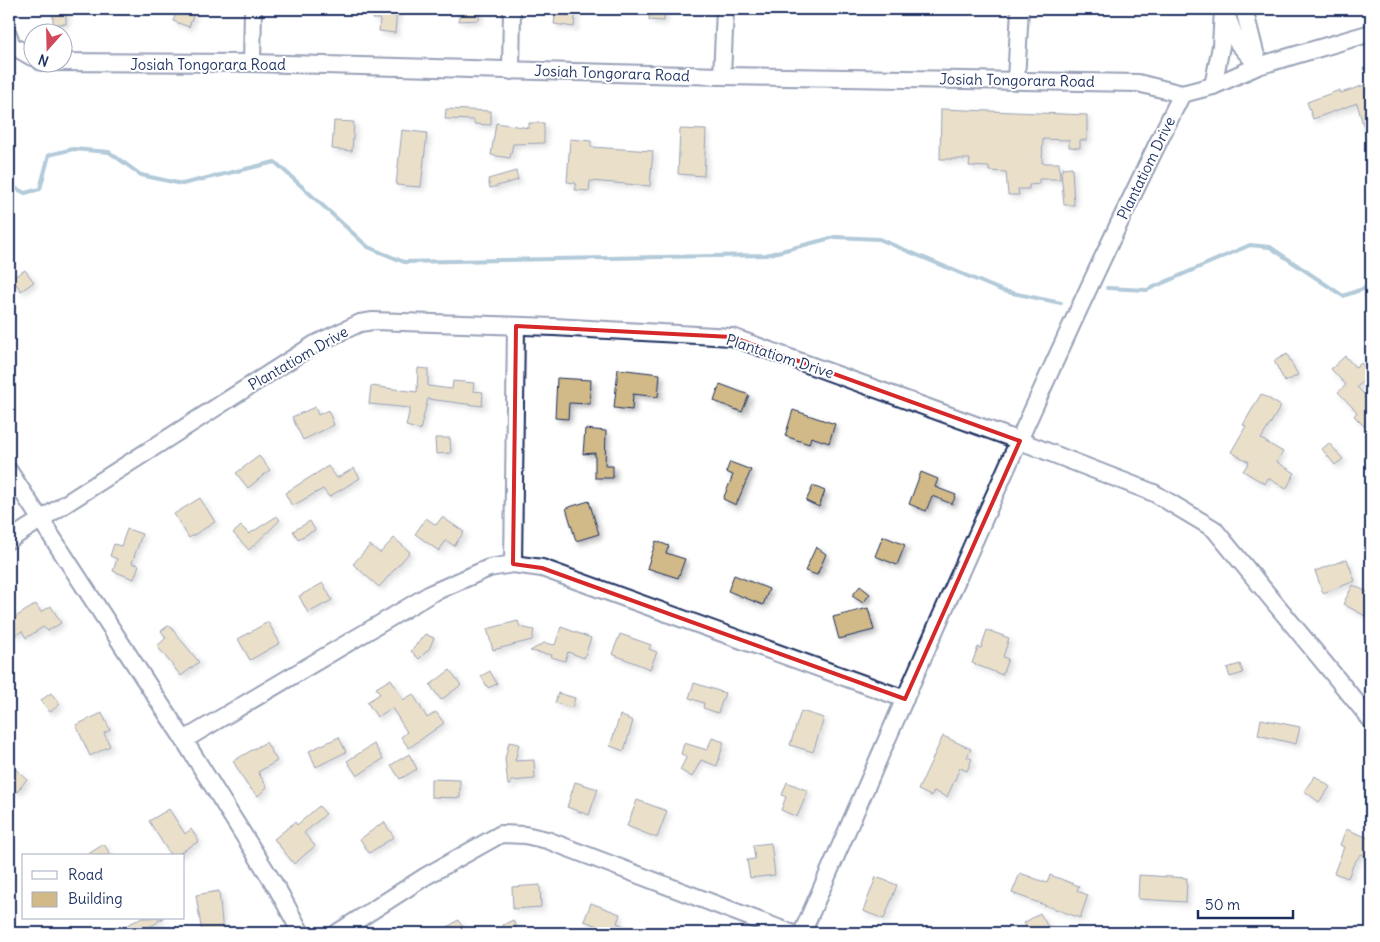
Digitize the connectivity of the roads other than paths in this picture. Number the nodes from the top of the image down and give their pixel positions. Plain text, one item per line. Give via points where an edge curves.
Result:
1 (253, 9) edge
2 (512, 9) edge
3 (725, 9) edge
4 (1020, 9) edge
5 (1224, 9) edge
6 (1244, 9) edge
7 (1371, 34) edge
8 (10, 40) edge
9 (22, 50) edge
10 (72, 62) edge
11 (252, 63) junction
12 (1258, 66) junction
13 (511, 70) junction
14 (722, 76) junction
15 (1016, 80) junction
16 (1213, 86) junction
17 (1182, 94) junction
18 (516, 326) junction
19 (1020, 441) junction
20 (9, 470) edge
21 (40, 519) junction
22 (9, 540) edge
23 (513, 564) junction
24 (905, 699) junction
25 (1371, 720) edge
26 (184, 740) junction
27 (301, 933) edge
28 (337, 933) edge
29 (791, 933) edge
30 (802, 933) edge

1 - 11 street
2 - 13 street
3 - 14 street
4 - 15 street
5 - 12 street via 1237,42
5 - 16 street via 1222,46
6 - 12 street
7 - 12 street
8 - 9 street
10 - 11 street, Josiah Tongorara Road
11 - 13 street, Josiah Tongorara Road
12 - 16 street
13 - 14 street, Josiah Tongorara Road
14 - 15 street, Josiah Tongorara Road
15 - 17 street, Josiah Tongorara Road via 1138,82
16 - 17 street
17 - 19 street, Plantatiom Drive
18 - 19 street, Plantatiom Drive via 732,337
18 - 21 street, Plantatiom Drive via 360,323 315,344
18 - 23 street
19 - 24 street
19 - 25 street via 1154,493 1214,529
20 - 21 street
21 - 22 street, Plantatiom Drive
21 - 26 street
23 - 24 street via 542,568
23 - 26 street via 490,568 432,593
24 - 30 street
26 - 27 street via 278,890
28 - 29 street via 426,876 501,834 548,840

